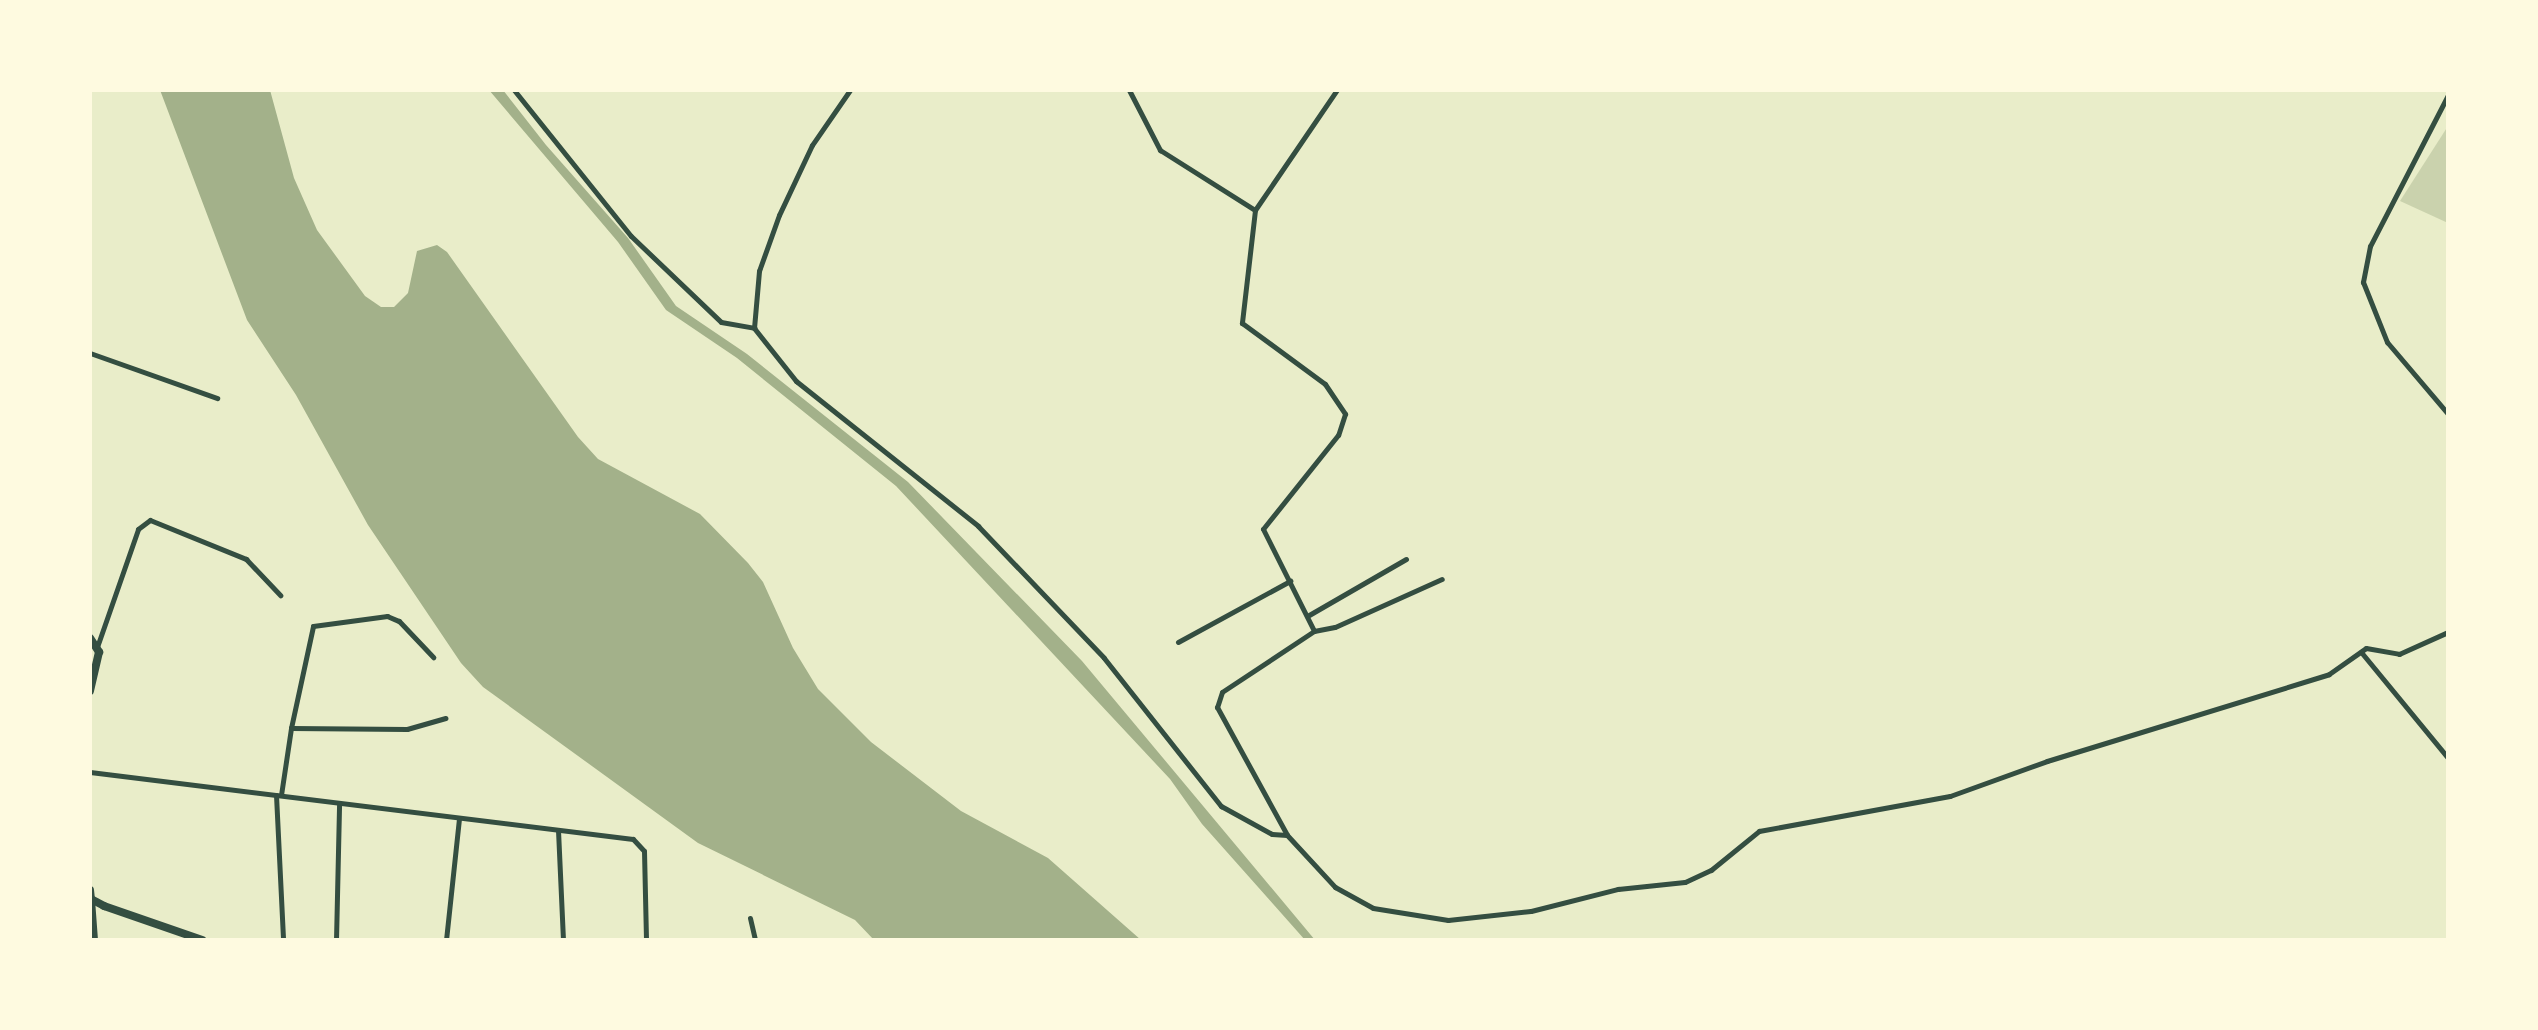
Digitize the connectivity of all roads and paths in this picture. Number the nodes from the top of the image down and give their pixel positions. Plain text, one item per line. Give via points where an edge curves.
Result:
1 (514, 90) edge
2 (850, 90) edge
3 (1129, 90) edge
4 (1338, 90) edge
5 (2448, 95) edge
6 (1255, 210) junction
7 (754, 328) junction
8 (90, 352) edge
9 (217, 398) dead end
10 (2448, 414) edge
11 (1406, 559) dead end
12 (1290, 580) junction
13 (1442, 580) dead end
14 (280, 595) dead end
15 (1309, 615) junction
16 (1314, 631) junction
17 (2448, 632) edge
18 (90, 638) edge
19 (1178, 642) dead end
20 (97, 647) junction
21 (2360, 650) junction
22 (433, 657) dead end
23 (90, 691) edge
24 (444, 718) dead end
25 (291, 728) junction
26 (2448, 758) edge
27 (90, 772) edge
28 (278, 795) junction
29 (339, 802) junction
30 (459, 818) junction
31 (558, 830) junction
32 (1287, 835) junction
33 (90, 890) edge
34 (90, 899) edge
35 (104, 906) junction
36 (91, 911) edge
37 (750, 918) dead end
38 (93, 940) edge
39 (202, 940) edge
40 (283, 940) edge
41 (336, 940) edge
42 (446, 940) edge
43 (563, 940) edge
44 (646, 940) edge
45 (755, 940) edge

1 - 7 street via 631,236 721,322
2 - 7 street via 812,145 779,215 759,271
3 - 6 street via 1160,150
4 - 6 street
5 - 10 street via 2370,246 2363,282 2387,342
6 - 12 street via 1242,323 1325,384 1345,414 1338,434 1263,529
7 - 32 street via 796,382 978,526 1104,658 1221,806 1272,834
8 - 9 street
11 - 15 street
12 - 15 street
12 - 19 street
13 - 16 street
14 - 20 street via 246,559 150,520 138,529
15 - 16 street
16 - 32 street via 1218,701
17 - 21 street via 2400,654
18 - 20 street
20 - 23 street
21 - 26 street
21 - 32 street via 2329,674 1950,796 1749,836 1712,870 1684,882 1618,889 1530,912 1448,920 1385,910 1320,874
22 - 25 street via 387,616 313,626
24 - 25 street via 407,729
25 - 28 street
27 - 28 street
28 - 29 street
28 - 40 street
29 - 30 street
29 - 41 street
30 - 31 street
30 - 42 street
31 - 43 street
31 - 44 street via 640,843
33 - 34 street
34 - 35 street
34 - 36 main road
35 - 36 street
35 - 39 street
36 - 38 main road
37 - 45 street

